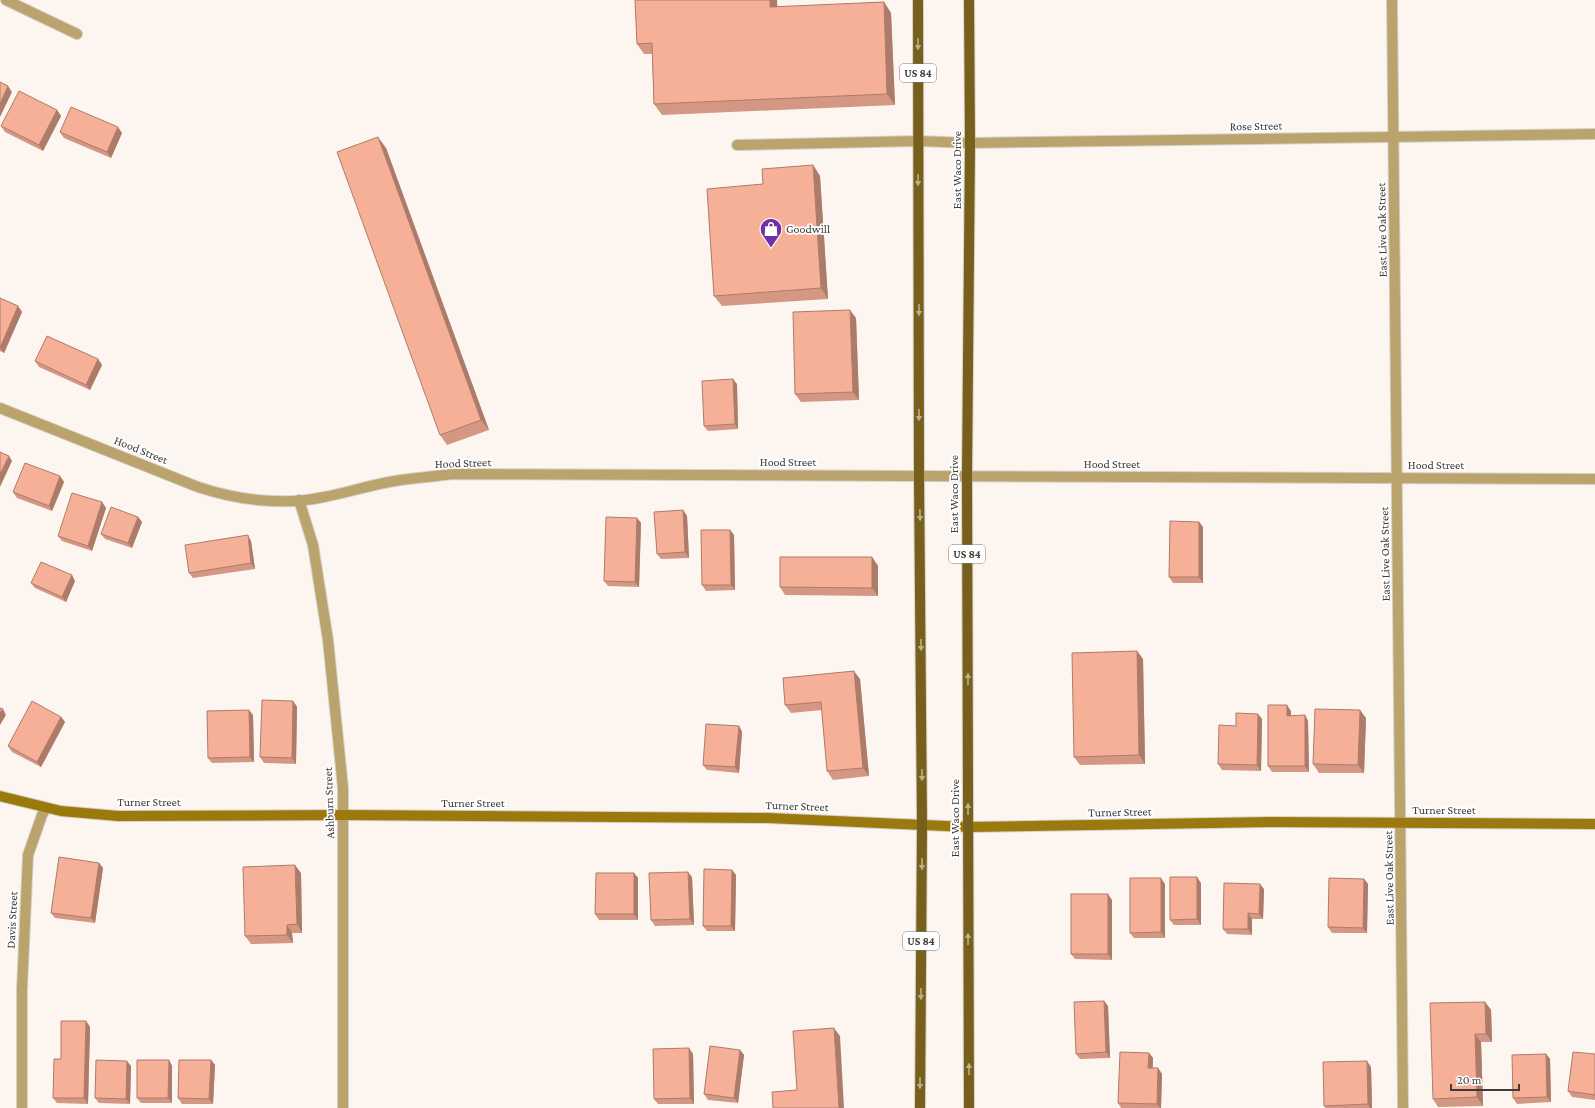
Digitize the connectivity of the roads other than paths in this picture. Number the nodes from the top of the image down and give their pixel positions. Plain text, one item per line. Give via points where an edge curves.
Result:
1 (6, 0) edge
2 (918, 0) edge
3 (968, 0) edge
4 (1392, 0) edge
5 (76, 34) dead end
6 (1595, 134) edge
7 (1394, 138) junction
8 (918, 141) junction
9 (970, 143) junction
10 (738, 145) dead end
11 (0, 408) edge
12 (919, 476) junction
13 (967, 476) junction
14 (1397, 478) junction
15 (1595, 479) edge
16 (299, 500) junction
17 (0, 796) edge
18 (46, 808) junction
19 (343, 815) junction
20 (1401, 823) junction
21 (1595, 824) edge
22 (922, 825) junction
23 (968, 827) junction
24 (22, 1108) edge
25 (343, 1108) edge
26 (920, 1108) edge
27 (969, 1108) edge
28 (1403, 1108) edge

1 - 5 street
2 -> 8 main road, US 84
3 - 9 main road, East Waco Drive / US 84
4 - 7 street, East Live Oak Street
6 - 7 street, Rose Street
7 - 9 street, Rose Street
7 - 14 street, East Live Oak Street
8 - 9 street, Rose Street
8 - 10 street, Rose Street
8 -> 12 main road, US 84
9 - 13 main road, East Waco Drive / US 84
11 - 16 street, Hood Street via 215,493 266,501
12 - 13 street, Hood Street
12 - 16 street, Hood Street via 452,474 390,482 323,498
12 -> 22 main road, US 84
13 - 14 street, Hood Street
23 -> 13 main road, East Waco Drive / US 84
14 - 15 street, Hood Street
14 - 20 street, East Live Oak Street
16 - 19 street, Ashburn Street via 313,545 328,640 343,788
17 - 18 street, Turner Street
18 - 19 street, Turner Street via 118,816
18 - 24 street, Davis Street via 28,855 22,989
19 - 22 street, Turner Street via 768,818
19 - 25 street, Ashburn Street
20 - 21 street, Turner Street
20 - 23 street, Turner Street via 1270,822
20 - 28 street, East Live Oak Street
22 - 23 street, Turner Street
22 -> 26 main road, US 84
27 -> 23 main road, East Waco Drive / US 84

